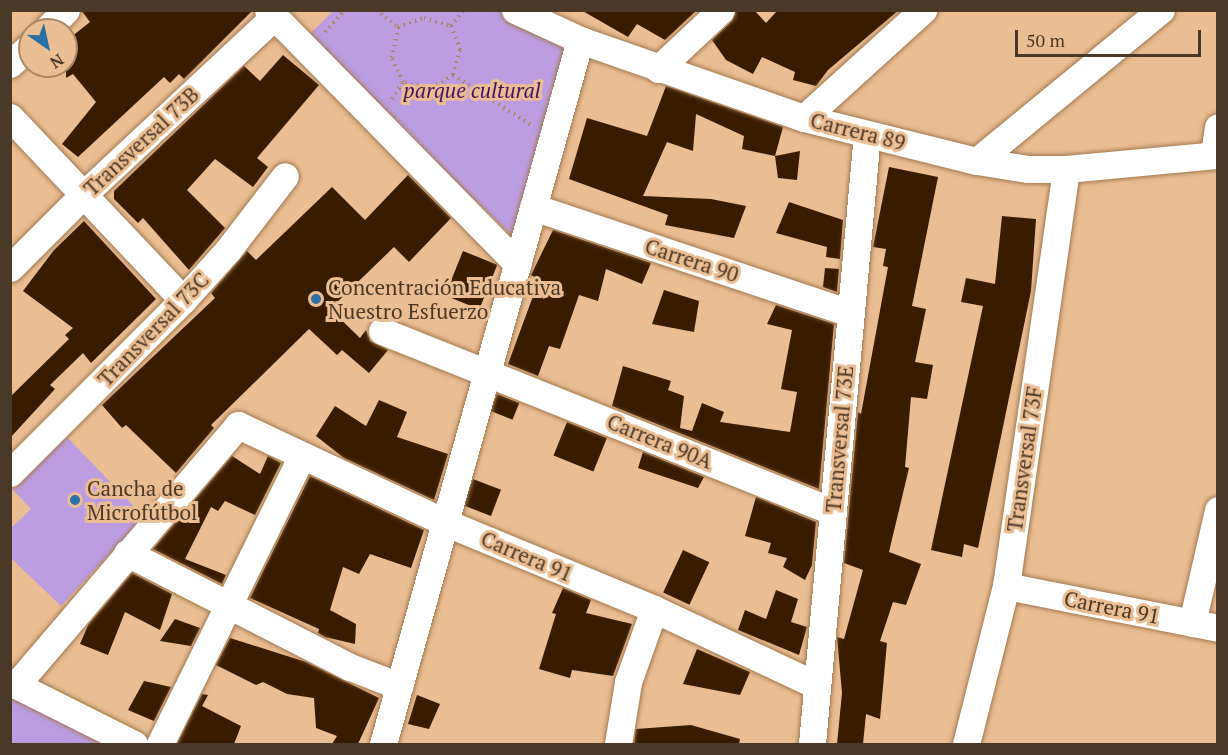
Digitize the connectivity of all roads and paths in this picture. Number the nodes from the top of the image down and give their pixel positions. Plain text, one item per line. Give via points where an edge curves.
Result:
1 (345, 10) edge
2 (376, 10) edge
3 (464, 10) edge
4 (721, 10) edge
5 (923, 10) edge
6 (1161, 10) edge
7 (523, 12) edge
8 (271, 14) edge
9 (451, 26) junction
10 (398, 27) junction
11 (323, 36) dead end
12 (580, 40) junction
13 (658, 69) junction
14 (453, 75) junction
15 (10, 117) edge
16 (804, 118) junction
17 (1218, 127) edge
18 (867, 134) junction
19 (552, 140) junction
20 (1216, 155) edge
21 (977, 160) junction
22 (1066, 169) junction
23 (285, 176) dead end
24 (84, 194) junction
25 (533, 207) junction
26 (518, 264) junction
27 (10, 268) edge
28 (183, 300) junction
29 (850, 313) junction
30 (382, 331) dead end
31 (487, 372) junction
32 (302, 456) junction
33 (10, 473) edge
34 (1218, 510) edge
35 (832, 511) junction
36 (444, 522) junction
37 (127, 553) junction
38 (1006, 586) junction
39 (232, 604) junction
40 (654, 609) junction
41 (1205, 626) edge
42 (13, 683) edge
43 (816, 685) junction
44 (399, 686) junction
45 (134, 744) edge
46 (160, 744) edge
47 (383, 744) edge
48 (618, 744) edge
49 (812, 744) edge
50 (966, 744) edge

1 - 11 path
2 - 10 path
3 - 9 path
4 - 13 street
5 - 16 street
6 - 21 street
7 - 12 street, Carrera 89
8 - 24 street, Transversal 73B
8 - 26 street
9 - 10 path via 424,18
9 - 14 path via 459,50
10 - 14 path via 392,58 403,82 430,88
12 - 13 street, Carrera 89
12 - 19 street
13 - 16 street, Carrera 89
14 - 19 path
15 - 24 street
16 - 18 street, Carrera 89
17 - 20 street
18 - 21 street, Carrera 89
18 - 29 street, Transversal 73E
19 - 25 street
20 - 22 street, Carrera 89
21 - 22 street, Carrera 89 via 1028,169
22 - 38 street, Transversal 73F
23 - 28 street, Transversal 73C
24 - 27 street, Transversal 73B
24 - 28 street
25 - 26 street
25 - 29 street, Carrera 90
26 - 31 street
28 - 33 street, Transversal 73C
29 - 35 street, Transversal 73E
30 - 31 street, Carrera 90A
31 - 35 street, Carrera 90A
31 - 36 street
32 - 36 street, Carrera 91
32 - 37 street, Carrera 91 via 238,425
32 - 39 street
34 - 41 street
35 - 43 street, Transversal 73E
36 - 40 street, Carrera 91
36 - 44 street
37 - 39 street
37 - 42 street
38 - 41 street, Carrera 91
38 - 50 street, Transversal 73F
39 - 44 street via 350,667
39 - 46 street
40 - 43 street, Carrera 91
40 - 48 street via 628,682
42 - 45 street
43 - 49 street, Transversal 73E
44 - 47 street

